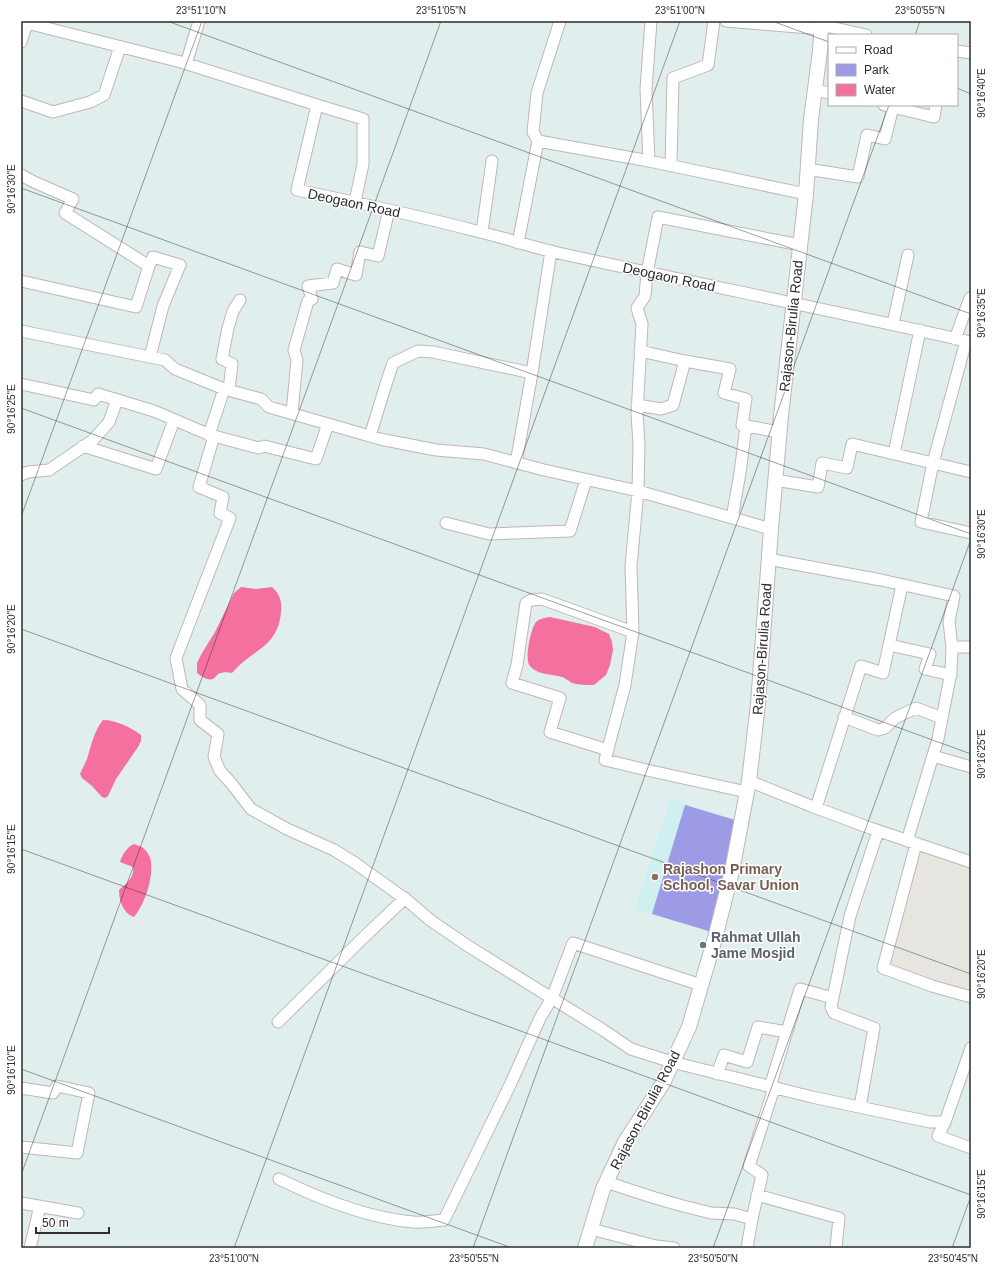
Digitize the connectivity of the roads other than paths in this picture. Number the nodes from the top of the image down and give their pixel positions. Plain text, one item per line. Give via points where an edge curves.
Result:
1 (199, 21) edge
2 (560, 21) edge
3 (650, 21) edge
4 (714, 21) edge
5 (726, 21) edge
6 (27, 22) edge
7 (821, 25) edge
8 (862, 34) edge
9 (21, 42) edge
10 (120, 47) junction
11 (958, 51) edge
12 (971, 52) edge
13 (186, 64) junction
14 (815, 90) junction
15 (828, 93) edge
16 (21, 101) edge
17 (317, 105) junction
18 (888, 106) edge
19 (936, 106) edge
20 (538, 141) junction
21 (650, 161) junction
22 (492, 162) dead end
23 (672, 166) junction
24 (807, 169) junction
25 (21, 175) edge
26 (806, 194) junction
27 (355, 202) junction
28 (389, 210) junction
29 (482, 232) junction
30 (518, 243) junction
31 (800, 245) junction
32 (552, 251) junction
33 (908, 255) dead end
34 (149, 266) junction
35 (647, 273) junction
36 (21, 281) edge
37 (971, 298) edge
38 (240, 300) dead end
39 (792, 302) junction
40 (892, 324) junction
41 (920, 330) junction
42 (21, 331) edge
43 (964, 341) edge
44 (640, 351) junction
45 (150, 357) junction
46 (685, 361) junction
47 (532, 373) junction
48 (21, 384) edge
49 (227, 390) junction
50 (117, 400) junction
51 (637, 405) junction
52 (292, 413) junction
53 (174, 420) junction
54 (328, 424) junction
55 (746, 426) junction
56 (779, 432) junction
57 (212, 435) junction
58 (370, 436) junction
59 (83, 446) junction
60 (894, 454) junction
61 (516, 463) junction
62 (933, 463) junction
63 (971, 472) edge
64 (21, 474) edge
65 (586, 480) junction
66 (775, 480) junction
67 (638, 492) junction
68 (732, 518) junction
69 (446, 523) dead end
70 (771, 529) junction
71 (971, 533) edge
72 (768, 559) junction
73 (902, 585) junction
74 (633, 632) junction
75 (889, 645) junction
76 (952, 647) junction
77 (971, 647) edge
78 (951, 675) junction
79 (844, 717) junction
80 (942, 718) junction
81 (608, 750) junction
82 (933, 756) junction
83 (971, 767) edge
84 (748, 786) junction
85 (816, 808) junction
86 (878, 831) junction
87 (911, 842) junction
88 (971, 862) edge
89 (405, 898) junction
90 (701, 985) junction
91 (971, 997) edge
92 (552, 998) junction
93 (833, 998) junction
94 (278, 1022) dead end
95 (787, 1032) junction
96 (971, 1048) edge
97 (672, 1062) junction
98 (717, 1074) junction
99 (772, 1087) junction
100 (21, 1088) edge
101 (860, 1107) junction
102 (945, 1122) junction
103 (21, 1148) edge
104 (971, 1148) edge
105 (278, 1179) dead end
106 (606, 1182) junction
107 (758, 1195) junction
108 (21, 1203) edge
109 (40, 1206) junction
110 (78, 1213) dead end
111 (752, 1218) junction
112 (591, 1229) junction
113 (30, 1248) edge
114 (585, 1248) edge
115 (674, 1248) edge
116 (747, 1248) edge
117 (836, 1248) edge

1 - 13 street
2 - 20 street via 537,93 533,132
3 - 21 street via 646,89
4 - 23 street via 708,65 673,78
5 - 7 street
6 - 9 street
6 - 10 street
7 - 8 street
7 - 14 street, Rajason-Birulia Road
10 - 13 street
10 - 16 street via 104,95 90,102 53,112
11 - 12 street
13 - 17 street
14 - 15 street
14 - 24 street, Rajason-Birulia Road
17 - 27 street via 363,120 363,164
17 - 27 street, Deogaon Road via 298,190
18 - 19 street via 934,117
18 - 24 street via 885,139 867,135 858,176
20 - 21 street
20 - 30 street
21 - 23 street
22 - 29 street
23 - 26 street
24 - 26 street, Rajason-Birulia Road
25 - 34 street via 73,199 65,213
26 - 31 street, Rajason-Birulia Road
27 - 28 street, Deogaon Road
28 - 29 street, Deogaon Road
28 - 52 street via 378,256 360,252 356,275 337,269 333,283 308,286 312,299 308,301 294,350 297,360
29 - 30 street, Deogaon Road
30 - 32 street, Deogaon Road
31 - 35 street via 658,217
31 - 39 street, Rajason-Birulia Road
32 - 35 street, Deogaon Road
32 - 47 street
33 - 40 street
34 - 36 street via 136,307
34 - 45 street via 153,257 180,265 163,306
35 - 39 street, Deogaon Road
35 - 44 street via 645,296 637,308 642,324
37 - 43 street
38 - 49 street via 232,311 222,358 232,364
39 - 40 street, Deogaon Road
39 - 56 street, Rajason-Birulia Road
40 - 41 street, Deogaon Road
41 - 43 street, Deogaon Road
41 - 60 street
42 - 45 street
43 - 62 street
44 - 46 street
44 - 51 street
45 - 49 street via 165,360 174,369
46 - 51 street via 673,405 660,409
46 - 55 street via 730,369 724,393 746,399 742,425
47 - 58 street via 432,352 418,352 393,363
47 - 61 street
48 - 50 street via 94,400 98,394
49 - 52 street via 262,399 269,407
49 - 57 street
50 - 53 street
50 - 59 street via 109,422 93,440
51 - 67 street
52 - 54 street
53 - 57 street
53 - 59 street via 156,469
54 - 57 street via 316,459 264,446 259,448
54 - 58 street
55 - 56 street
55 - 68 street
56 - 66 street, Rajason-Birulia Road
57 - 89 street via 199,488 224,497 220,513 230,518 176,658 182,689 200,705 200,720 218,734 214,757 220,771 250,809 334,850
58 - 61 street via 436,450 484,454
59 - 64 street via 49,470
60 - 62 street
60 - 66 street via 852,444 847,468 822,463 818,487
61 - 65 street
62 - 63 street
62 - 71 street via 921,522
65 - 67 street
65 - 69 street via 570,531 489,534
66 - 70 street, Rajason-Birulia Road
67 - 68 street
67 - 74 street via 632,566
68 - 70 street
70 - 72 street, Rajason-Birulia Road
72 - 73 street
72 - 84 street, Rajason-Birulia Road via 758,704
73 - 75 street
73 - 76 street via 954,596 949,622
74 - 81 street via 625,685
74 - 81 street via 542,599 526,603 518,664 512,683 560,698 550,732
75 - 78 street via 930,654 925,669
75 - 79 street via 884,673 860,666
76 - 77 street
76 - 78 street
78 - 80 street
79 - 80 street via 878,730 916,708
79 - 85 street
80 - 82 street
81 - 84 street via 606,760 651,771
82 - 83 street
82 - 87 street
84 - 85 street
84 - 90 street, Rajason-Birulia Road via 732,871
85 - 86 street
86 - 87 street
86 - 93 street via 850,916
87 - 88 street
87 - 91 street via 883,968
89 - 92 street via 430,920 468,946
89 - 94 street
90 - 92 street via 573,943
90 - 97 street, Rajason-Birulia Road via 689,1027
92 - 97 street via 631,1049
92 - 105 street via 540,1018 444,1220 415,1222 378,1217 309,1194
93 - 95 street via 800,989
93 - 101 street via 831,1007 834,1013 874,1028
95 - 98 street via 758,1027 747,1062 724,1055
95 - 99 street
96 - 102 street
97 - 98 street
97 - 106 street, Rajason-Birulia Road via 663,1083 625,1142
98 - 99 street
99 - 101 street
99 - 107 street via 749,1166 762,1175
100 - 103 street via 53,1093 57,1086 89,1093 77,1153
101 - 102 street via 930,1122
102 - 104 street via 938,1136
106 - 111 street via 711,1213
106 - 112 street, Rajason-Birulia Road
107 - 111 street
107 - 117 street via 839,1218
108 - 109 street
109 - 110 street
109 - 113 street
111 - 116 street
112 - 114 street, Rajason-Birulia Road
112 - 115 street via 656,1246

